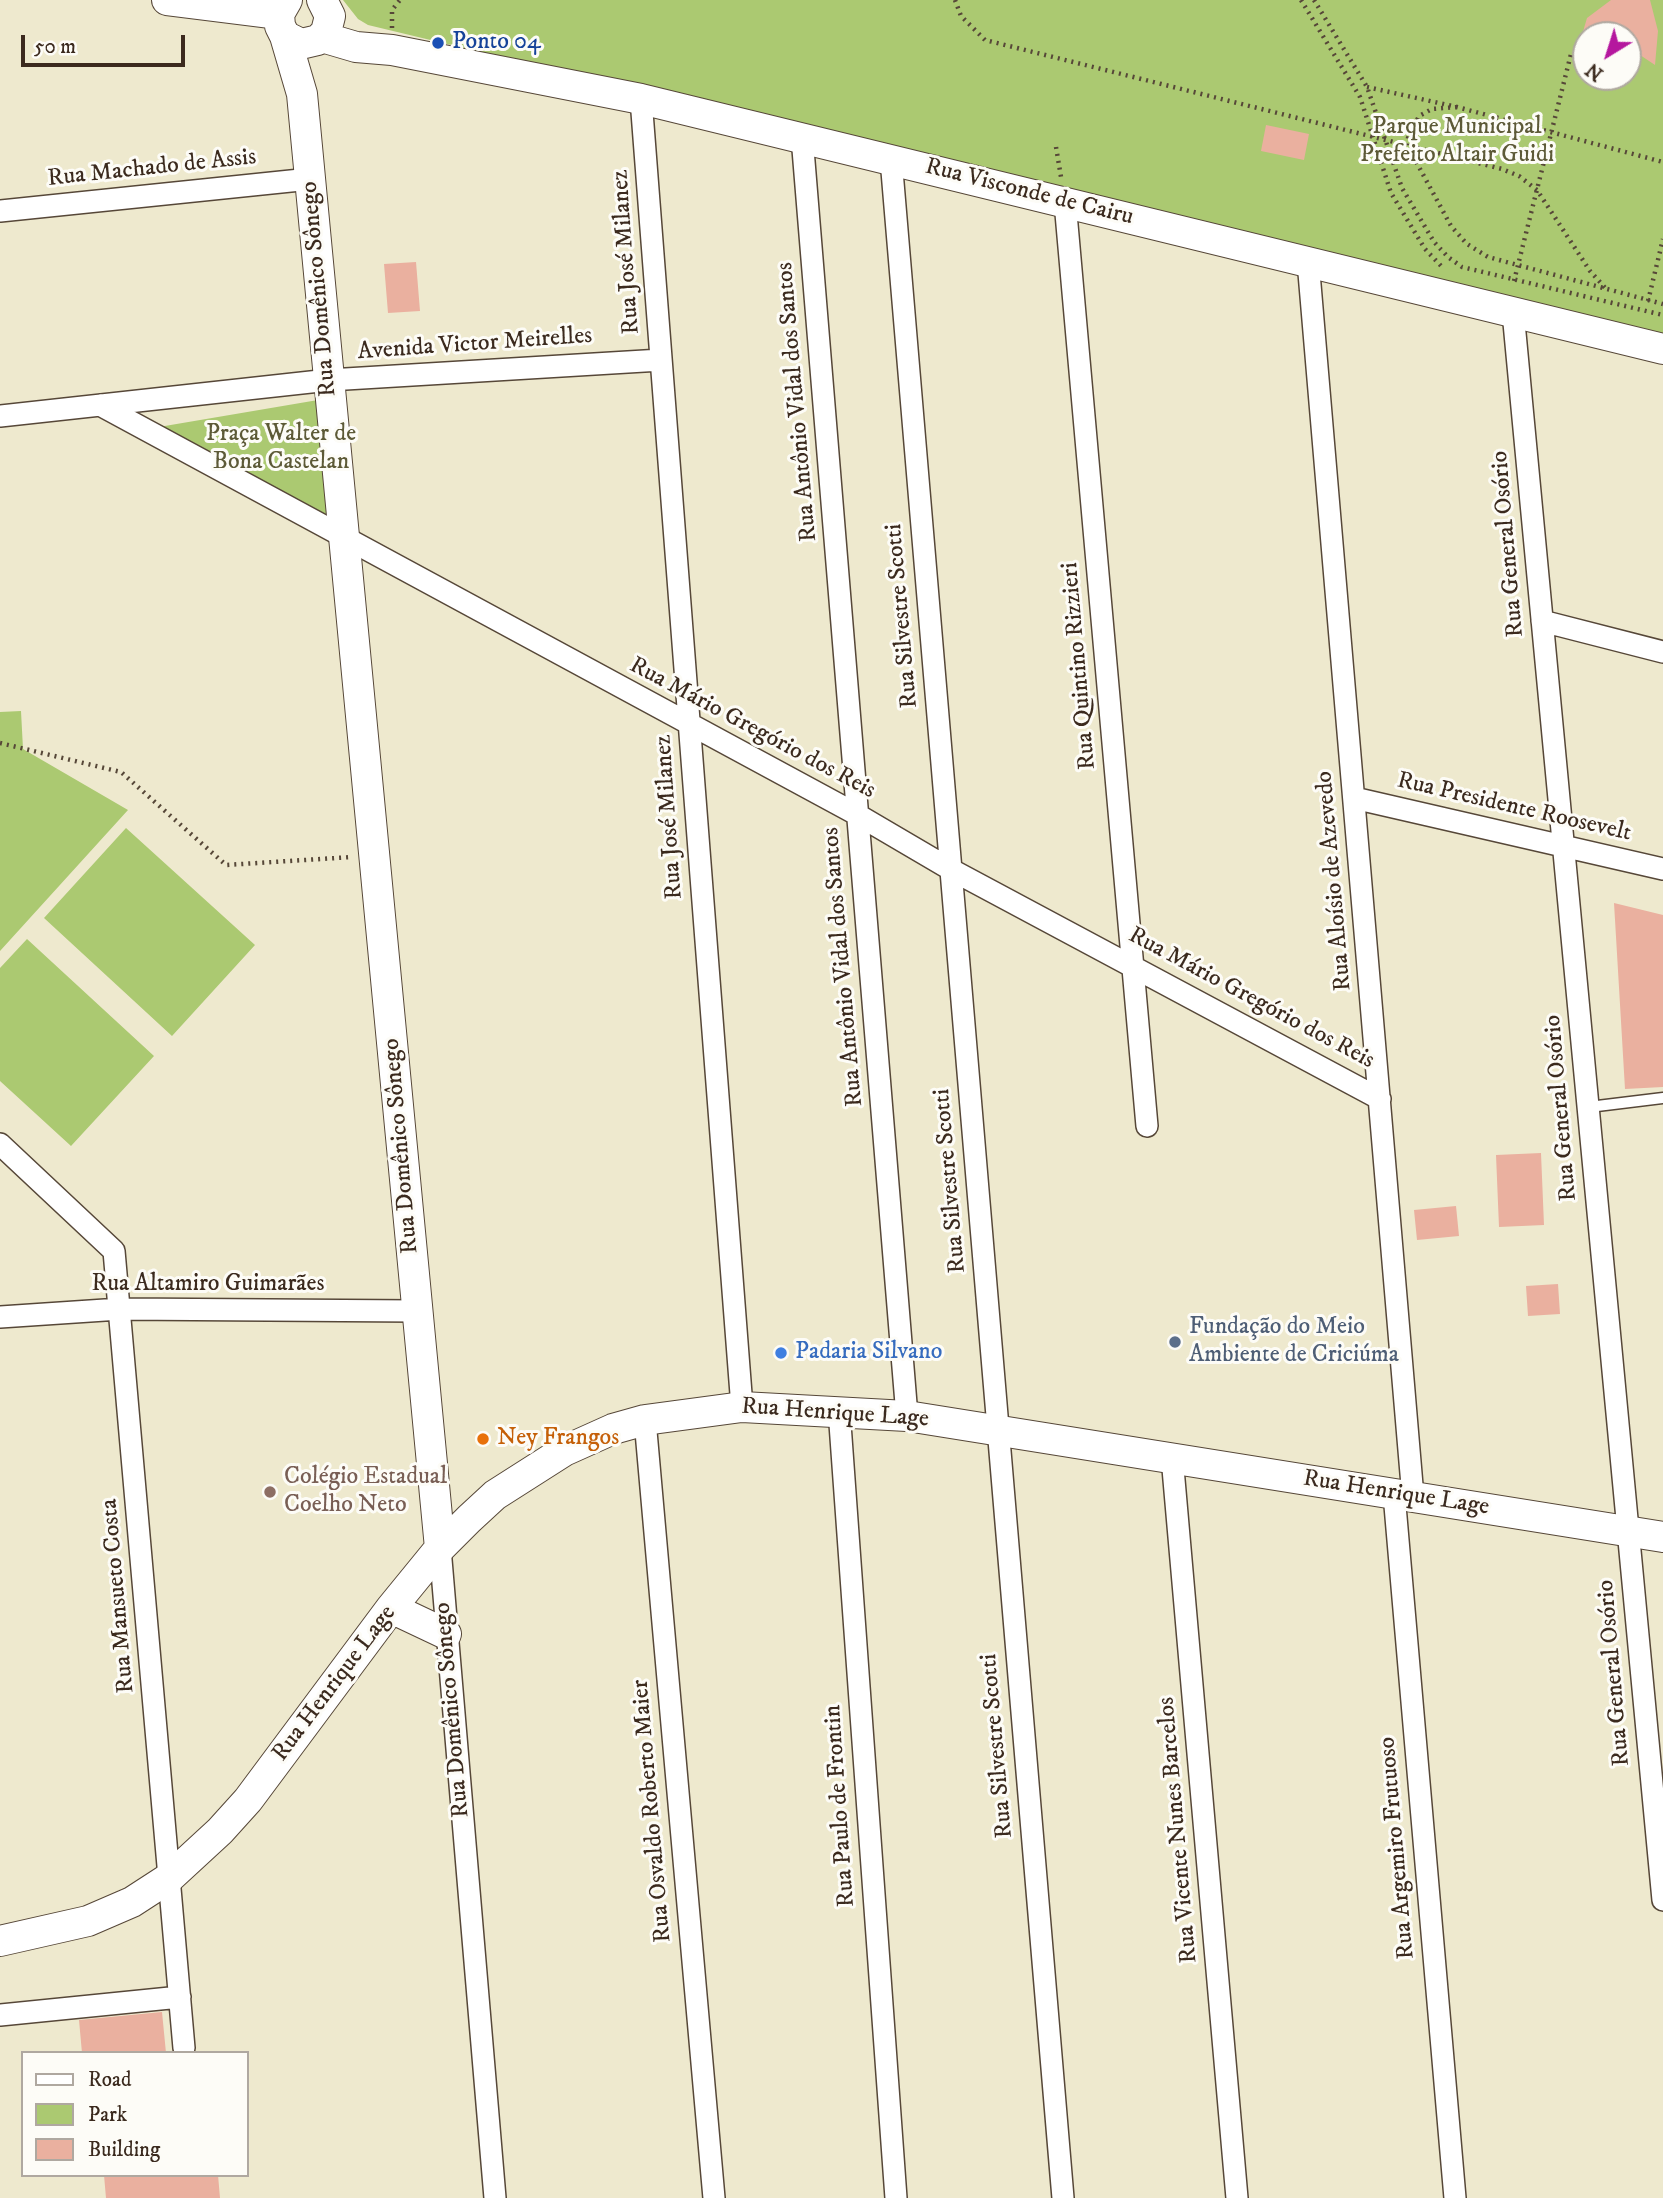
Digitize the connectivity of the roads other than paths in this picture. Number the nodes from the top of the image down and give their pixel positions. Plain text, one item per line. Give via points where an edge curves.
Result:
1 (167, 0) edge
2 (325, 4) edge
3 (284, 10) edge
4 (320, 39) junction
5 (392, 50) junction
6 (302, 94) junction
7 (641, 99) junction
8 (803, 137) junction
9 (891, 159) junction
10 (310, 179) junction
11 (1065, 202) junction
12 (0, 211) edge
13 (1308, 261) junction
14 (1513, 312) junction
15 (1663, 349) edge
16 (661, 360) junction
17 (329, 380) junction
18 (100, 405) junction
19 (0, 416) edge
20 (344, 539) junction
21 (1542, 621) junction
22 (1663, 652) edge
23 (689, 726) junction
24 (1354, 798) junction
25 (858, 815) junction
26 (1564, 846) junction
27 (950, 869) junction
28 (1663, 869) edge
29 (1133, 965) junction
30 (1663, 1098) edge
31 (1380, 1099) junction
32 (1589, 1107) junction
33 (1147, 1126) dead end
34 (0, 1143) edge
35 (120, 1309) junction
36 (417, 1311) junction
37 (0, 1317) edge
38 (742, 1407) junction
39 (839, 1410) junction
40 (908, 1416) junction
41 (645, 1420) junction
42 (998, 1429) junction
43 (1172, 1457) junction
44 (1404, 1495) junction
45 (1628, 1531) junction
46 (1663, 1537) edge
47 (440, 1548) junction
48 (391, 1608) junction
49 (446, 1634) junction
50 (169, 1878) junction
51 (1663, 1900) edge
52 (0, 1941) edge
53 (180, 1997) junction
54 (0, 2015) edge
55 (184, 2048) dead end
56 (495, 2198) edge
57 (715, 2198) edge
58 (896, 2198) edge
59 (1063, 2198) edge
60 (1237, 2198) edge
61 (1455, 2198) edge

1 - 3 street
2 - 4 street, Rua Domênico Sônego via 329,24
2 - 5 street, Rua Visconde de Cairu
3 - 4 street, Rua Visconde de Cairu via 301,44
3 - 6 street, Rua Domênico Sônego
4 - 5 street, Rua Visconde de Cairu
4 - 6 street, Rua Domênico Sônego
5 - 7 street, Rua Visconde de Cairu
6 - 10 street, Rua Domênico Sônego
7 - 8 street, Rua Visconde de Cairu
7 - 16 street, Rua José Milanez
8 - 9 street, Rua Visconde de Cairu
8 - 25 street, Rua Antônio Vidal dos Santos
9 - 11 street, Rua Visconde de Cairu
9 - 27 street, Rua Silvestre Scotti
10 - 12 street, Rua Machado de Assis
10 - 17 street, Rua Domênico Sônego
11 - 13 street, Rua Visconde de Cairu
11 - 29 street, Rua Quintino Rizzieri
13 - 14 street, Rua Visconde de Cairu
13 - 24 street, Rua Aloísio de Azevedo
14 - 15 street, Rua Visconde de Cairu
14 - 21 street, Rua General Osório
16 - 17 street, Avenida Victor Meirelles
16 - 23 street, Rua José Milanez
17 - 18 street, Avenida Victor Meirelles
17 - 20 street, Rua Domênico Sônego
18 - 19 street, Avenida Victor Meirelles
18 - 20 street, Rua Mário Gregório dos Reis
20 - 23 street, Rua Mário Gregório dos Reis
20 - 36 street, Rua Domênico Sônego
21 - 22 street
21 - 26 street, Rua General Osório
23 - 25 street, Rua Mário Gregório dos Reis
23 - 38 street, Rua José Milanez
24 - 26 street, Rua Presidente Roosevelt
24 - 31 street, Rua Aloísio de Azevedo
25 - 27 street, Rua Mário Gregório dos Reis
25 - 40 street, Rua Antônio Vidal dos Santos
26 - 28 street, Rua Presidente Roosevelt
26 - 32 street, Rua General Osório
27 - 29 street, Rua Mário Gregório dos Reis
27 - 42 street, Rua Silvestre Scotti
29 - 31 street, Rua Mário Gregório dos Reis
29 - 33 street, Rua Quintino Rizzieri
30 - 32 lane
31 - 44 street, Rua Aloísio de Azevedo
32 - 45 street, Rua General Osório
34 - 35 street, Rua Mansueto Costa via 114,1251
35 - 36 street, Rua Altamiro Guimarães
35 - 37 street, Rua Altamiro Guimarães
35 - 50 street, Rua Mansueto Costa
36 - 47 street, Rua Domênico Sônego
38 - 39 street, Rua Henrique Lage
38 - 41 street, Rua Henrique Lage
39 - 40 street, Rua Henrique Lage
39 - 58 street, Rua Paulo de Frontin
40 - 42 street, Rua Henrique Lage
41 - 47 street, Rua Henrique Lage via 589,1439 530,1471 495,1496
41 - 57 street, Rua Osvaldo Roberto Maier
42 - 43 street, Rua Henrique Lage
42 - 59 street, Rua Silvestre Scotti
43 - 44 street, Rua Henrique Lage
43 - 60 street, Rua Vicente Nunes Barcelos
44 - 45 street, Rua Henrique Lage
44 - 61 street, Rua Argemiro Frutuoso
45 - 46 street, Rua Henrique Lage
45 - 51 street, Rua General Osório
47 - 48 street, Rua Henrique Lage
47 - 49 street, Rua Domênico Sônego
48 - 49 street
48 - 50 street, Rua Henrique Lage via 248,1800
49 - 56 street, Rua Domênico Sônego
50 - 52 street, Rua Henrique Lage via 132,1902 88,1921
50 - 53 street, Rua Mansueto Costa
53 - 54 street
53 - 55 street, Rua Mansueto Costa

